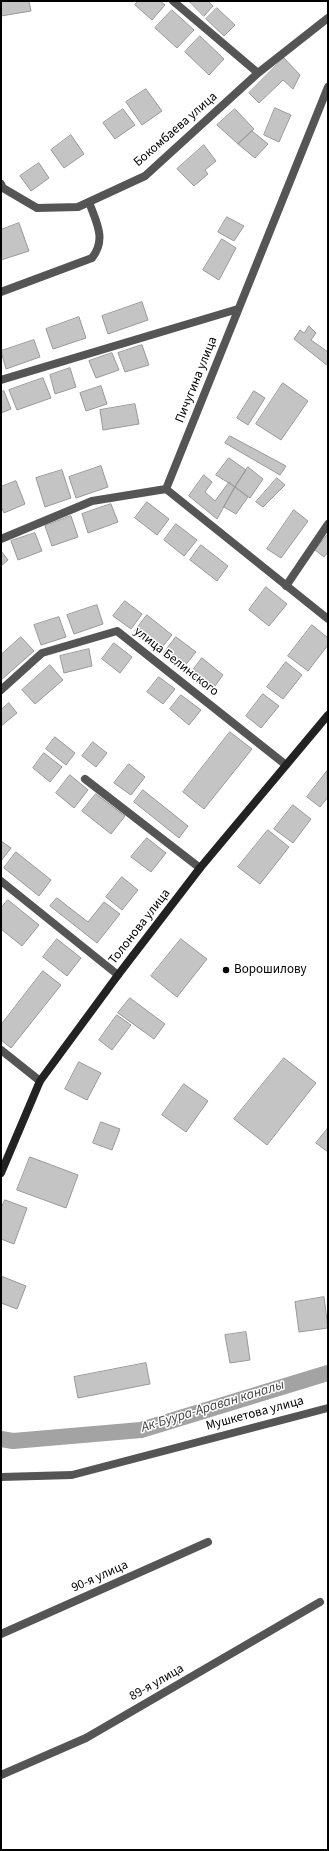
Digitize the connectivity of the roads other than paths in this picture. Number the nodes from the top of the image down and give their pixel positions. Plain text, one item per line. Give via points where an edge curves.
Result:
1 (173, 1) edge
2 (328, 18) edge
3 (258, 73) junction
4 (328, 87) edge
5 (1, 184) edge
6 (89, 202) junction
7 (1, 292) edge
8 (238, 309) junction
9 (1, 380) edge
10 (166, 489) junction
11 (328, 524) edge
12 (1, 540) edge
13 (286, 586) junction
14 (328, 619) edge
15 (1, 690) edge
16 (328, 715) edge
17 (286, 765) junction
18 (85, 779) dead end
19 (200, 868) junction
20 (1, 882) edge
21 (118, 975) junction
22 (1, 1050) edge
23 (40, 1081) junction
24 (1, 1173) edge
25 (328, 1408) edge
26 (1, 1477) edge
27 (208, 1542) dead end
28 (320, 1602) dead end
29 (1, 1634) edge
30 (1, 1775) edge

1 - 3 street
2 - 3 street, Бокомбаева улица
3 - 6 street, Бокомбаева улица via 145,176
4 - 8 street, Пичугина улица
5 - 6 street, Бокомбаева улица via 3,188 37,208 78,207
6 - 7 street via 101,238 98,250 92,258
8 - 9 street
8 - 10 street, Пичугина улица
10 - 12 street via 92,501
10 - 13 street
11 - 13 street
13 - 14 street
15 - 17 street, улица Белинского via 42,653 117,631
16 - 17 main road, Толонова улица
17 - 19 main road, Толонова улица
18 - 19 street
19 - 21 main road, Толонова улица
20 - 21 street
21 - 23 main road, Толонова улица
22 - 23 street
23 - 24 main road, Толонова улица
25 - 26 street, Мушкетова улица via 72,1475
27 - 29 street, 90-я улица
28 - 30 street, 89-я улица via 86,1738

